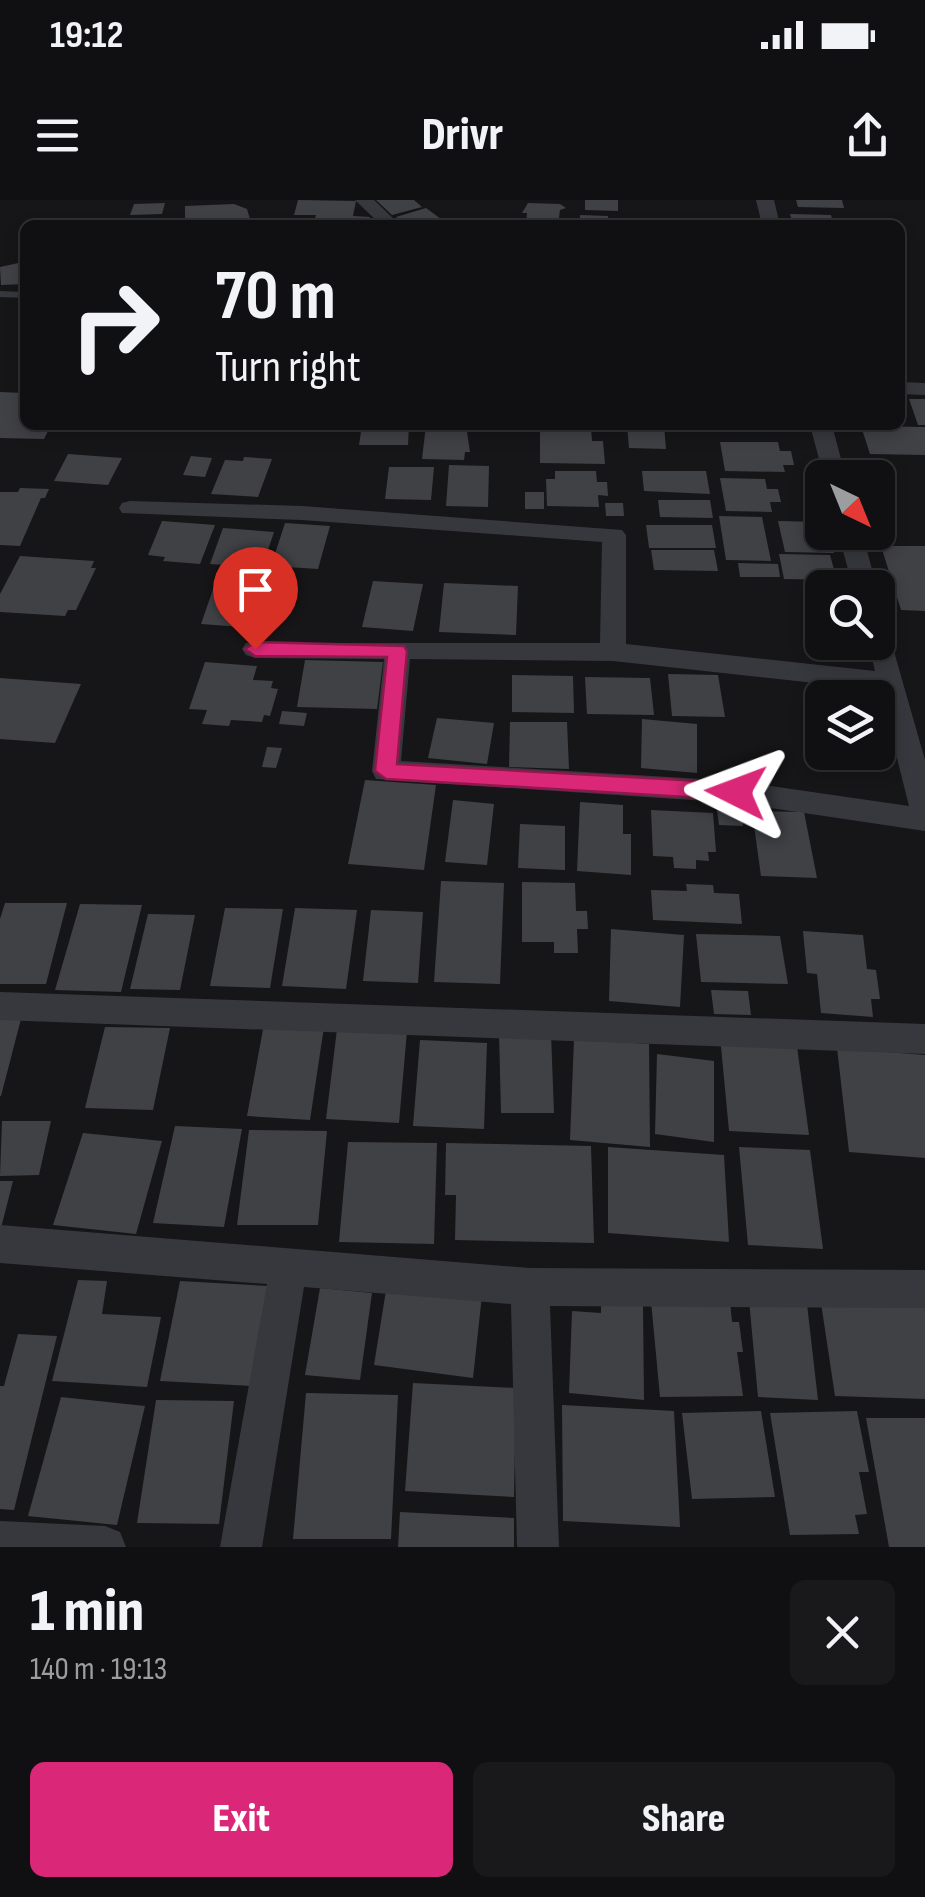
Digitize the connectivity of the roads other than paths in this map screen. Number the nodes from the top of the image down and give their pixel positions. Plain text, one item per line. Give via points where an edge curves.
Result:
1 (364, 200) edge
2 (386, 220) edge
3 (822, 430) edge
4 (830, 460) edge
5 (130, 508) dead end
6 (255, 649) dead end
7 (398, 651) junction
8 (613, 652) junction
9 (872, 680) edge
10 (895, 698) edge
11 (925, 816) edge
12 (0, 1006) edge
13 (925, 1038) edge
14 (0, 1244) edge
15 (289, 1265) junction
16 (530, 1288) junction
17 (925, 1289) edge
18 (0, 1542) edge
19 (105, 1547) edge
20 (241, 1547) edge
21 (538, 1547) edge

1 - 2 street
3 - 4 street
5 - 8 street via 614,535
6 - 7 street
7 - 8 street
7 - 11 street via 386,771 736,792
8 - 9 street
10 - 11 street
12 - 13 street
14 - 15 street
15 - 16 street
15 - 20 street
16 - 17 street
16 - 21 street
18 - 19 street

